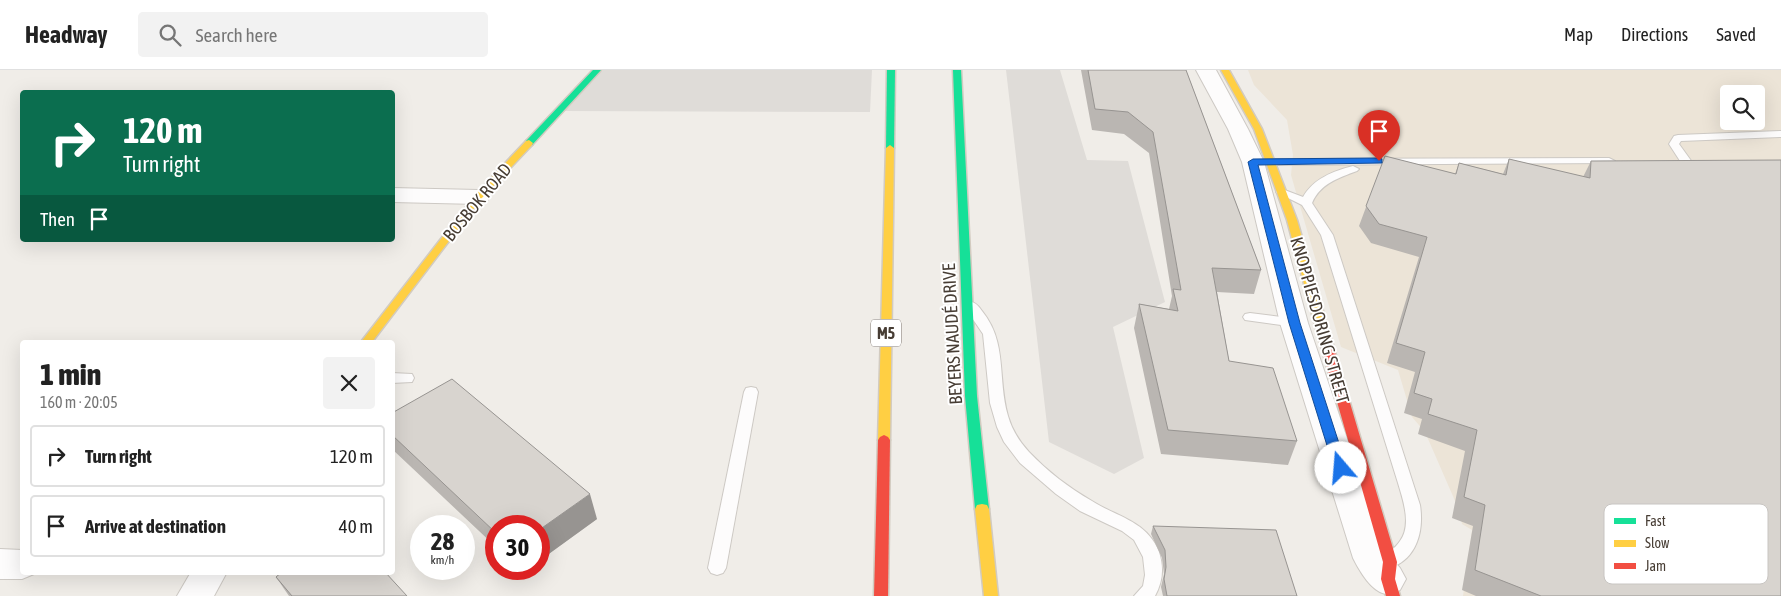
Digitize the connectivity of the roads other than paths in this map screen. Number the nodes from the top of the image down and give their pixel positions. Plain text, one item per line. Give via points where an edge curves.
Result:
1 (597, 70) edge
2 (891, 70) edge
3 (957, 70) edge
4 (1206, 70) edge
5 (1225, 70) edge
6 (1781, 134) edge
7 (1622, 161) edge
8 (1438, 162) junction
9 (1701, 162) edge
10 (1263, 166) junction
11 (1353, 169) junction
12 (1282, 192) junction
13 (395, 195) edge
14 (478, 197) junction
15 (1306, 203) junction
16 (967, 301) junction
17 (1250, 317) dead end
18 (1308, 324) junction
19 (368, 340) edge
20 (751, 392) dead end
21 (0, 564) edge
22 (20, 564) edge
23 (717, 568) dead end
24 (208, 575) edge
25 (1390, 579) edge
26 (195, 596) edge
27 (881, 596) edge
28 (991, 596) edge
29 (1143, 596) edge

1 - 14 main road, BOSBOK ROAD
2 - 27 main road, M5
3 - 16 main road, BEYERS NAUDÉ DRIVE
4 - 10 street, KNOPPIESDORING STREET via 1238,129
5 - 10 main road, KNOPPIESDORING STREET via 1258,129
6 - 9 lane via 1678,138 1674,144 1681,162
7 - 8 lane
8 - 10 lane via 1395,160
8 - 11 lane via 1402,169
10 - 11 lane
10 - 12 main road, KNOPPIESDORING STREET
10 - 18 street, KNOPPIESDORING STREET via 1273,236
11 - 15 lane via 1320,184 1308,196
12 - 15 lane
12 - 18 main road, KNOPPIESDORING STREET via 1292,220
13 - 14 street
14 - 19 main road, BOSBOK ROAD
15 - 25 lane via 1327,235 1414,510 1411,542
16 - 28 main road, BEYERS NAUDÉ DRIVE via 971,396
16 - 29 lane via 990,333 1002,427 1010,441 1055,485 1141,536 1151,553 1153,578 1152,587
17 - 18 lane
18 - 25 street, KNOPPIESDORING STREET via 1370,558
20 - 23 lane
21 - 22 street
24 - 26 street

